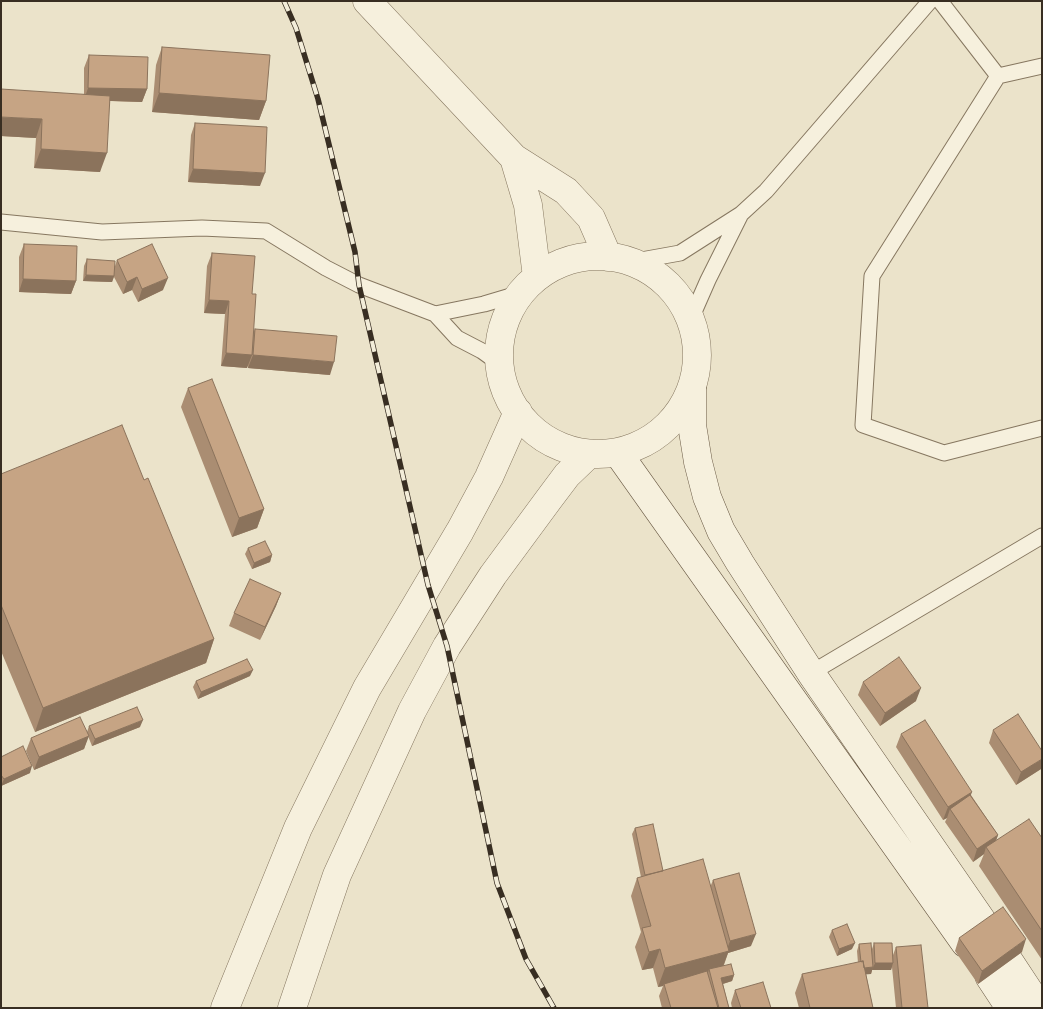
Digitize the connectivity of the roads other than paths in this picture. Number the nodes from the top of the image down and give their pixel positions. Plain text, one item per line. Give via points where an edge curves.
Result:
1 (368, 1) edge
2 (930, 1) edge
3 (940, 1) edge
4 (1042, 66) edge
5 (998, 76) junction
6 (514, 158) junction
7 (741, 214) junction
8 (1, 222) edge
9 (619, 260) junction
10 (529, 285) junction
11 (435, 314) junction
12 (690, 321) junction
13 (500, 364) junction
14 (692, 388) junction
15 (518, 412) junction
16 (1042, 428) edge
17 (618, 453) junction
18 (589, 454) junction
19 (1042, 536) edge
20 (811, 673) junction
21 (225, 1008) edge
22 (292, 1008) edge
23 (1010, 1008) edge
24 (1040, 1008) edge

1 - 6 street
2 - 7 lane via 766,191
3 - 5 lane
4 - 5 lane
5 - 16 lane via 872,276 863,425 944,453
6 - 9 street via 566,191 591,218
6 - 10 street via 528,205
7 - 9 lane via 680,254
7 - 12 lane
8 - 11 lane via 102,232 202,228 266,231 359,285
9 - 10 street via 590,257 571,260 553,267
9 - 12 street via 649,271 667,284 681,301
10 - 11 lane via 484,304
10 - 13 street via 508,314 501,339
11 - 13 lane via 457,338
12 - 14 street via 697,358
13 - 15 street via 503,381
14 - 17 street via 681,411 664,430 643,444
14 - 20 street via 698,462 707,497 721,531
15 - 18 street via 537,433 561,447
15 - 21 street via 489,477 367,688 298,828
17 - 18 street
17 - 20 street via 976,935
18 - 22 street via 567,475 493,575 442,654 412,711 337,876
19 - 20 lane
23 - 24 street via 999,969

